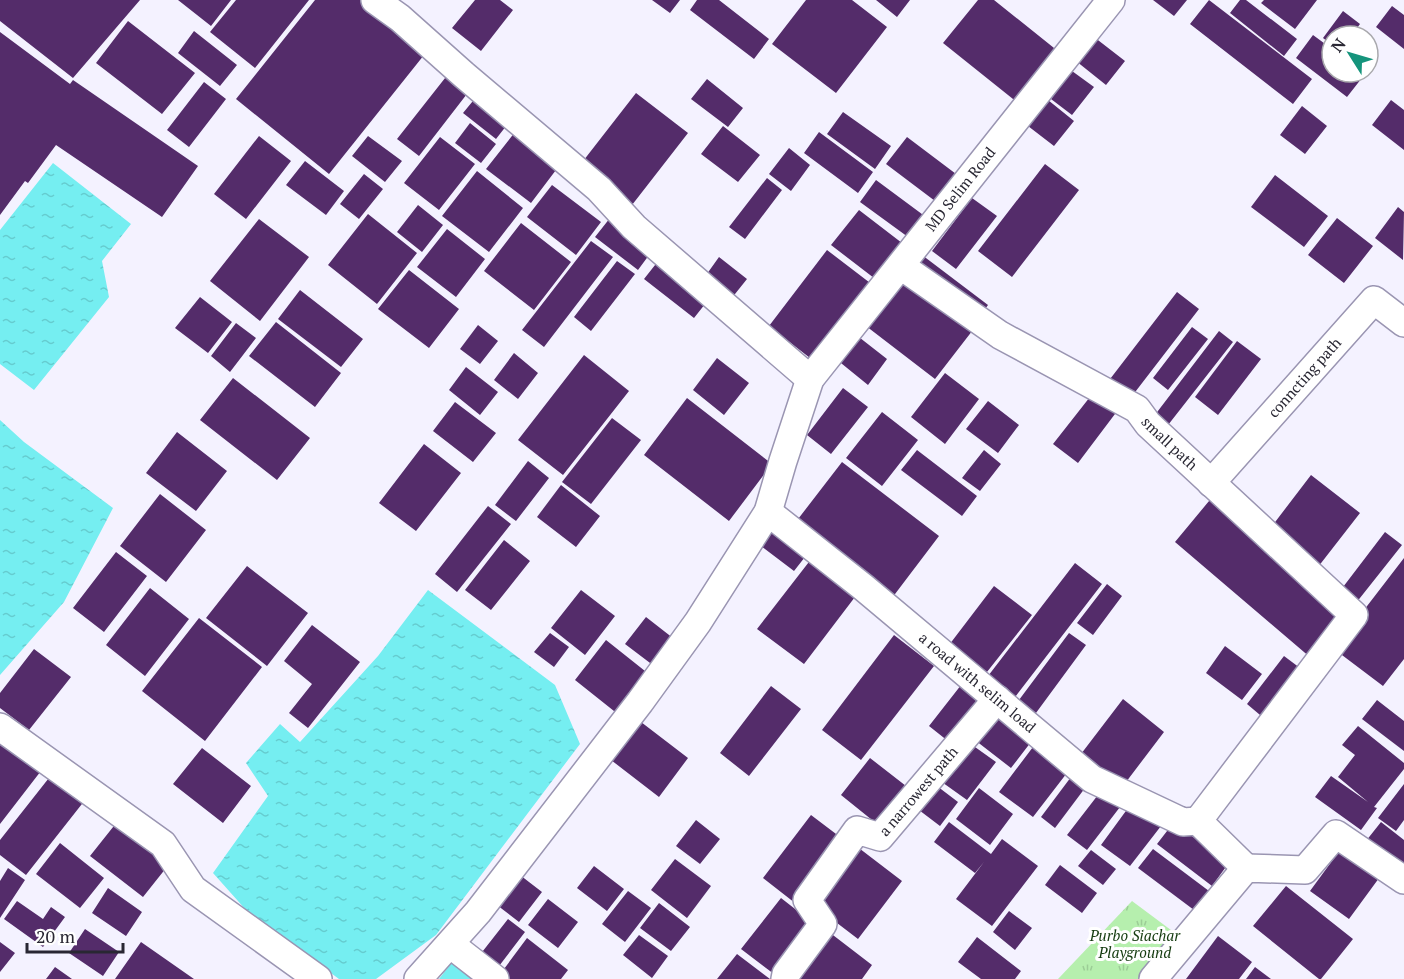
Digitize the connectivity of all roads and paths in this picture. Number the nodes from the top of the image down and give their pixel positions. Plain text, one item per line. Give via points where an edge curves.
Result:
1 (375, 0) edge
2 (1111, 0) edge
3 (901, 266) junction
4 (1404, 322) edge
5 (810, 379) junction
6 (1211, 483) junction
7 (768, 512) junction
8 (997, 699) junction
9 (0, 727) edge
10 (1198, 821) junction
11 (1246, 868) junction
12 (1404, 880) edge
13 (450, 944) junction
14 (318, 979) edge
15 (418, 979) edge
16 (495, 979) edge
17 (785, 979) edge
18 (1153, 979) edge

1 - 5 street via 599,189 634,227
2 - 3 street, MD Selim Road
3 - 5 street, MD Selim Road
3 - 6 street, small path via 1000,335 1137,409
4 - 6 street, conncting path via 1374,300
5 - 7 street
6 - 10 street, small path via 1354,615
7 - 8 street, a road with selim load
7 - 13 street via 698,622 640,702
8 - 10 street, a road with selim load via 1092,779 1183,822
8 - 17 street, a narrowest path via 880,837 856,830 807,900 824,924
9 - 14 street via 163,844 193,889
10 - 11 street
11 - 12 street via 1305,870 1336,834
11 - 18 street
13 - 15 street
13 - 16 street

